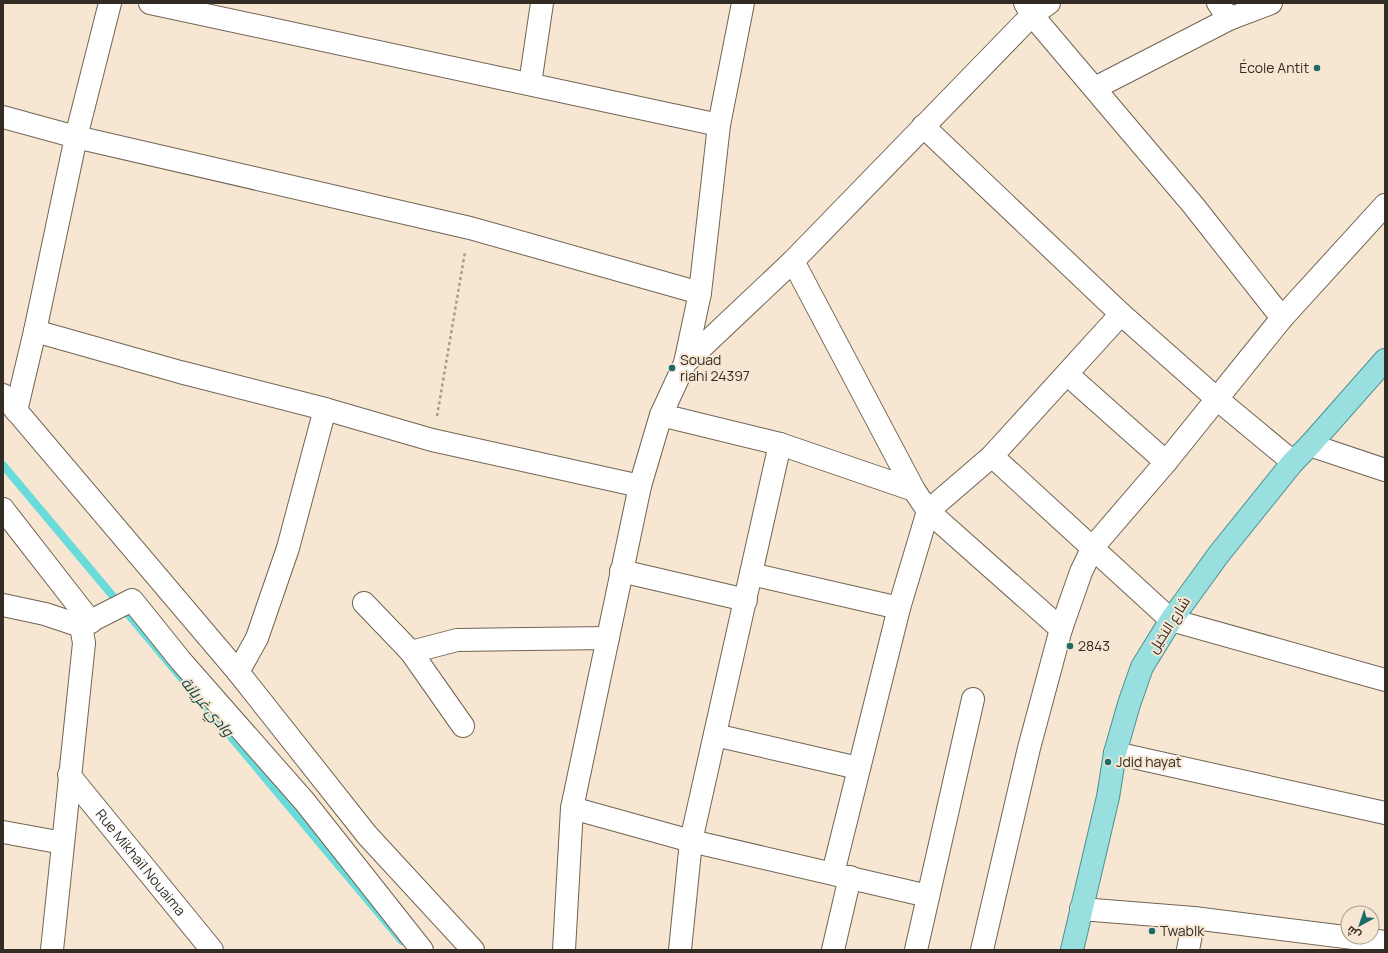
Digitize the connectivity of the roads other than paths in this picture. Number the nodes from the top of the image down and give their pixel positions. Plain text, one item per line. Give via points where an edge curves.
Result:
1 (110, 3) edge
2 (150, 3) edge
3 (542, 3) edge
4 (743, 3) edge
5 (1271, 3) edge
6 (1035, 7) edge
7 (1224, 11) edge
8 (530, 84) junction
9 (1095, 88) junction
10 (3, 117) edge
11 (719, 125) junction
12 (923, 126) junction
13 (76, 137) junction
14 (1385, 205) edge
15 (793, 261) junction
16 (700, 293) junction
17 (1121, 314) junction
18 (1282, 318) junction
19 (36, 331) junction
20 (1385, 360) edge
21 (685, 362) junction
22 (1067, 374) junction
23 (1217, 399) junction
24 (10, 403) edge
25 (325, 409) junction
26 (661, 415) junction
27 (780, 444) junction
28 (1310, 445) junction
29 (992, 456) junction
30 (1166, 462) junction
31 (1293, 462) junction
32 (1385, 470) edge
33 (640, 486) junction
34 (914, 490) junction
35 (3, 509) edge
36 (928, 511) junction
37 (1093, 547) junction
38 (622, 572) junction
39 (751, 574) junction
40 (159, 579) junction
41 (132, 600) junction
42 (746, 600) junction
43 (364, 603) dead end
44 (3, 605) edge
45 (898, 608) junction
46 (1171, 620) junction
47 (86, 624) junction
48 (1061, 629) junction
49 (608, 638) junction
50 (411, 652) junction
51 (238, 672) junction
52 (1385, 680) edge
53 (973, 699) dead end
54 (463, 726) dead end
55 (715, 735) junction
56 (1115, 753) junction
57 (858, 768) junction
58 (69, 775) junction
59 (572, 808) junction
60 (1385, 813) edge
61 (3, 832) edge
62 (691, 841) junction
63 (62, 843) junction
64 (841, 875) junction
65 (928, 896) junction
66 (1081, 909) junction
67 (1194, 918) junction
68 (1385, 942) edge
69 (52, 950) edge
70 (212, 950) edge
71 (422, 950) edge
72 (473, 950) edge
73 (564, 950) edge
74 (680, 950) edge
75 (833, 950) edge
76 (916, 950) edge
77 (982, 950) edge
78 (1072, 950) edge
79 (1188, 950) edge

1 - 13 street
2 - 8 street
3 - 8 street
4 - 11 street
5 - 7 street
6 - 9 street
6 - 12 street
7 - 9 street
8 - 11 street
9 - 18 street via 1193,205
10 - 13 street
11 - 16 street
12 - 15 street
12 - 17 street
13 - 16 street via 470,228
13 - 19 street
14 - 18 street
15 - 21 street
15 - 34 street
16 - 21 street
17 - 22 street
17 - 23 street
18 - 23 street
19 - 24 street
19 - 25 street via 180,372
20 - 28 main road, شارع النخيل
21 - 26 street
22 - 29 street
22 - 30 street
23 - 30 street
23 - 31 street
24 - 40 street
25 - 33 street via 432,440
25 - 51 street via 288,548 257,638
26 - 27 street
26 - 33 street
27 - 34 street
27 - 39 street
28 - 31 main road, شارع النخيل
28 - 32 street
29 - 36 street
29 - 37 street
30 - 37 street
31 - 46 main road, شارع النخيل via 1219,554
33 - 38 street
34 - 36 street
35 - 47 street
36 - 45 street
36 - 48 street
37 - 46 street
37 - 48 street
38 - 42 street
38 - 49 street
39 - 42 street
39 - 45 street
40 - 41 street
40 - 51 street
41 - 47 street
41 - 71 street via 181,661 305,802
42 - 55 street
43 - 50 street
44 - 47 street
45 - 57 street
46 - 52 street
46 - 56 main road, شارع النخيل via 1142,667
47 - 58 street
48 - 77 street via 1029,748
49 - 50 street via 457,640
49 - 59 street
50 - 54 street
51 - 72 street via 367,835
53 - 65 street
55 - 57 street
55 - 62 street
56 - 60 street
56 - 66 main road, شارع النخيل via 1108,797
57 - 64 street
58 - 63 street
58 - 70 street, Rue Mikhaïl Nouaima
59 - 62 street
59 - 73 street
61 - 63 street
62 - 64 street
62 - 74 street
63 - 69 street
64 - 65 street
64 - 75 street
65 - 76 street
66 - 67 street
66 - 78 main road, شارع النخيل
67 - 68 street
67 - 79 street

